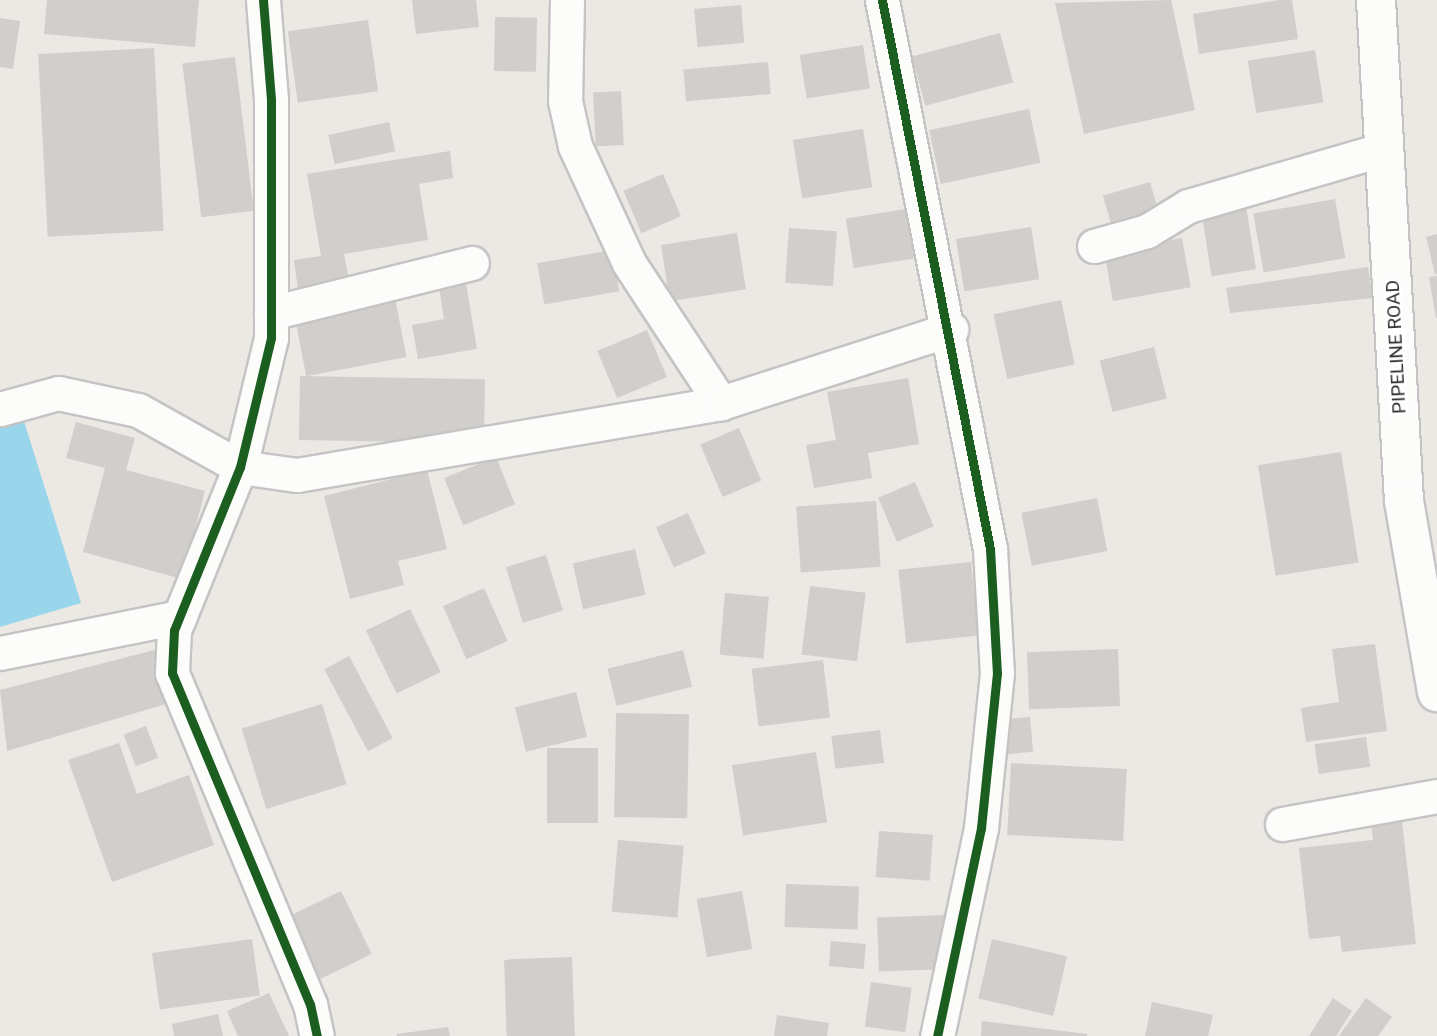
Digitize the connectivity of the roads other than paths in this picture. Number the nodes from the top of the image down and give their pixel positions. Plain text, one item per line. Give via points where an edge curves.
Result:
1 (263, 0) edge
2 (567, 0) edge
3 (882, 0) edge
4 (1376, 0) edge
5 (1384, 149) junction
6 (1094, 246) dead end
7 (472, 263) dead end
8 (271, 313) junction
9 (951, 329) junction
10 (720, 403) junction
11 (0, 408) edge
12 (240, 467) junction
13 (179, 617) junction
14 (0, 653) edge
15 (1437, 692) edge
16 (1437, 796) edge
17 (1282, 824) dead end
18 (317, 1036) edge
19 (937, 1036) edge

1 - 8 street via 271,100
2 - 10 street via 562,62 575,146 629,263
3 - 9 street
4 - 5 main road, PIPELINE ROAD
5 - 6 street via 1188,206 1147,230
5 - 15 main road, PIPELINE ROAD via 1404,500
7 - 8 street
8 - 12 street via 271,338
9 - 10 street
9 - 19 street via 990,549 997,673 981,828
10 - 12 street via 298,475
11 - 12 street via 58,393 138,410
12 - 13 street
13 - 14 street
13 - 18 street via 172,673 310,1004
16 - 17 street

